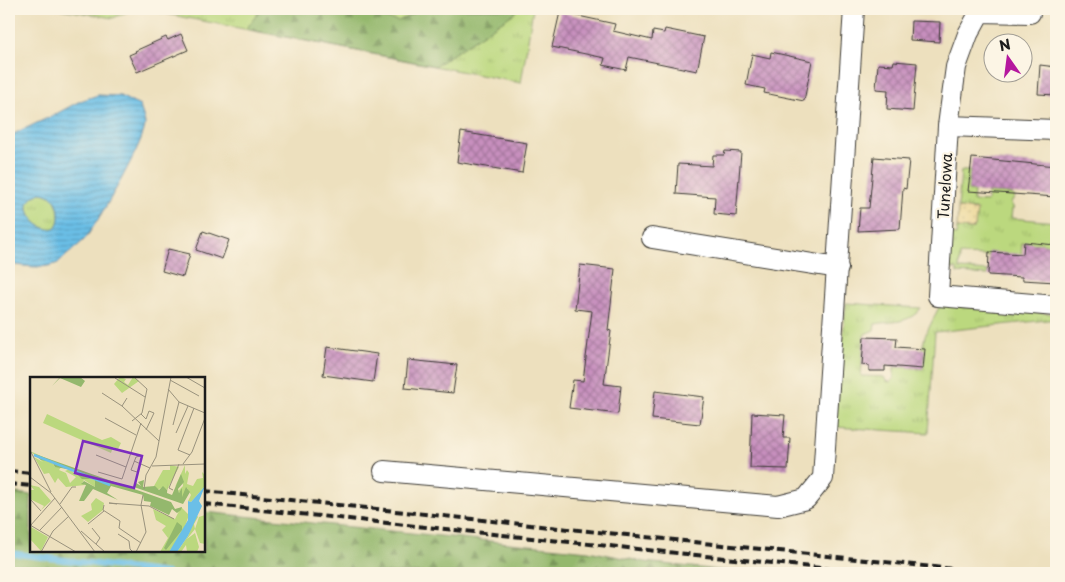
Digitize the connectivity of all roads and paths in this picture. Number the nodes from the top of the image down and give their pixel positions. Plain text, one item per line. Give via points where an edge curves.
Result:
1 (854, 9) edge
2 (1030, 13) dead end
3 (948, 126) junction
4 (1056, 130) edge
5 (652, 238) dead end
6 (838, 268) junction
7 (1056, 306) edge
8 (384, 471) dead end

1 - 6 street
2 - 3 street, Tunelowa via 980,12 956,66
3 - 4 street
3 - 7 street, Tunelowa via 938,296
5 - 6 street
6 - 8 street via 822,478 806,499 778,506

